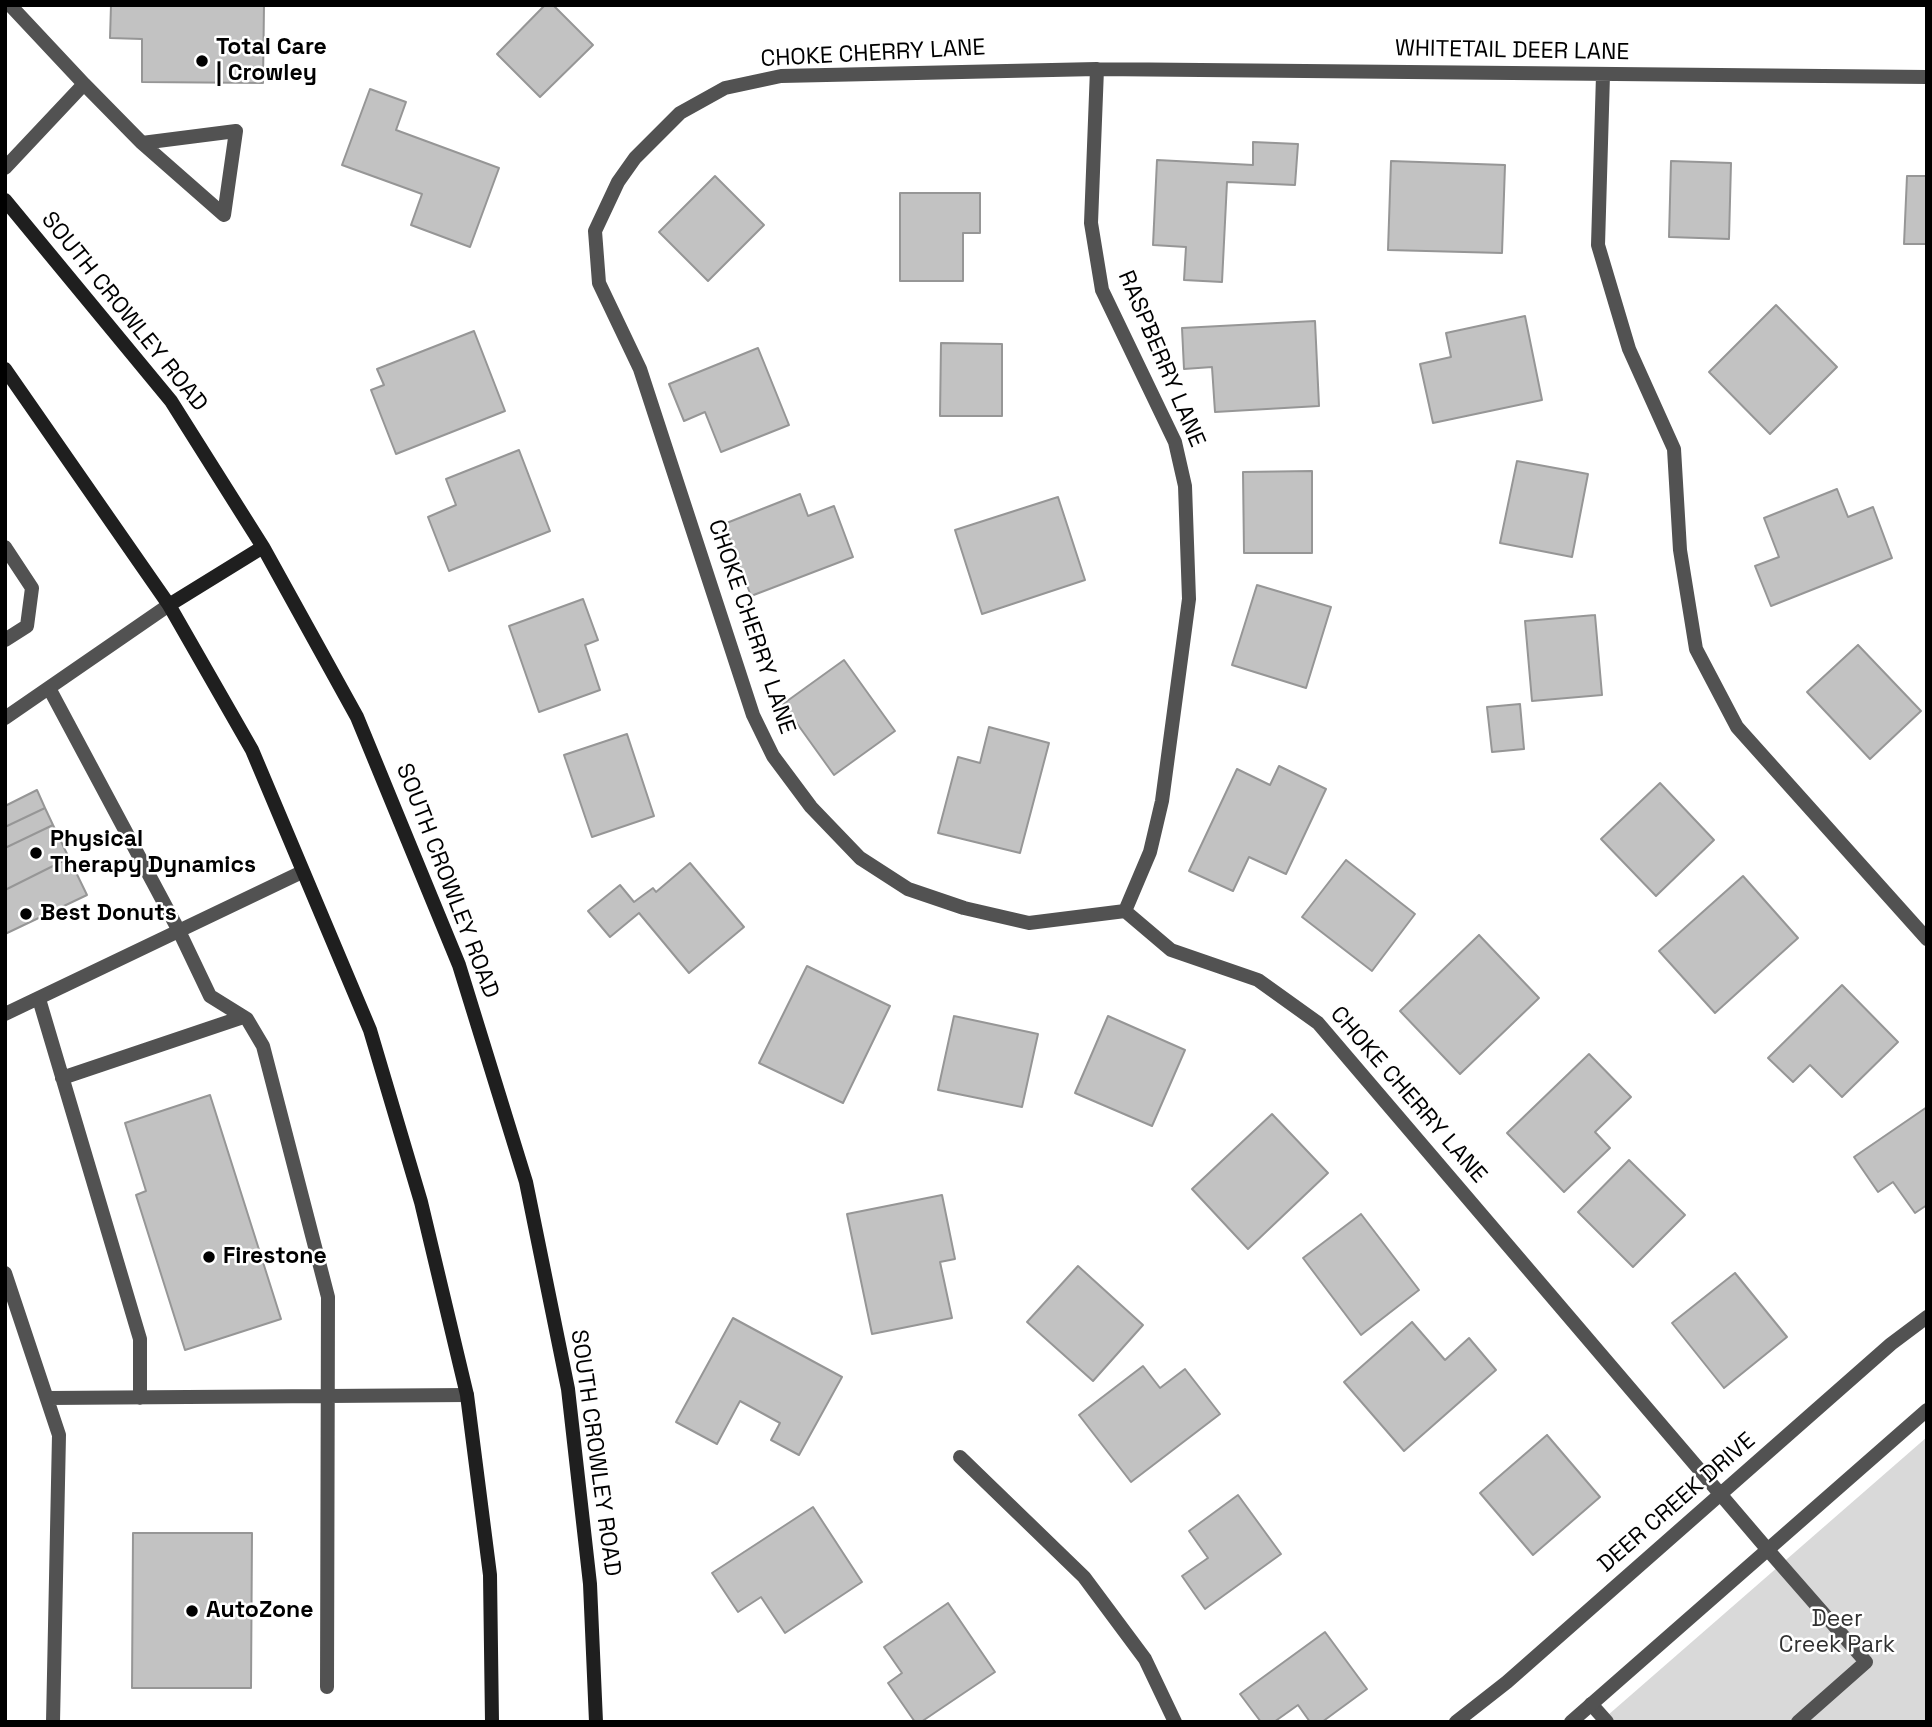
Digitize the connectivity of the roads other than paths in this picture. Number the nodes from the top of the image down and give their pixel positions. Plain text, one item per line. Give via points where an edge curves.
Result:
1 (10, 5) edge
2 (1097, 69) junction
3 (1603, 75) junction
4 (1927, 77) edge
5 (84, 84) junction
6 (142, 143) junction
7 (5, 168) edge
8 (5, 200) edge
9 (5, 369) edge
10 (5, 547) edge
11 (263, 547) junction
12 (169, 605) junction
13 (5, 639) edge
14 (49, 688) junction
15 (5, 719) edge
16 (302, 872) junction
17 (1125, 911) junction
18 (179, 931) junction
19 (1927, 940) edge
20 (39, 999) junction
21 (5, 1014) edge
22 (243, 1017) junction
23 (62, 1078) junction
24 (5, 1273) edge
25 (1927, 1317) edge
26 (467, 1395) junction
27 (326, 1396) junction
28 (48, 1398) junction
29 (140, 1398) junction
30 (1927, 1410) edge
31 (960, 1457) dead end
32 (1721, 1496) junction
33 (1768, 1550) junction
34 (327, 1687) dead end
35 (1591, 1704) junction
36 (53, 1722) edge
37 (492, 1722) edge
38 (596, 1722) edge
39 (1175, 1722) edge
40 (1456, 1722) edge
41 (1571, 1722) edge
42 (1607, 1722) edge
43 (1798, 1722) edge

1 - 5 street
2 - 3 street, WHITETAIL DEER LANE
2 - 17 street, RASPBERRY LANE via 1091,223 1102,290 1175,442 1185,486 1189,599 1162,801 1150,852
2 - 17 street, CHOKE CHERRY LANE via 781,76 725,88 680,113 635,158 595,231 598,283 640,369 753,715 773,756 811,807 860,858 908,889 964,908 1029,923
3 - 4 street, WHITETAIL DEER LANE
3 - 19 street via 1598,245 1629,349 1674,449 1680,550 1696,649 1737,727
5 - 6 street
5 - 7 street
6 - 6 street via 236,131 223,215 203,197
8 - 11 main road, SOUTH CROWLEY ROAD via 171,401
9 - 12 main road
10 - 13 street via 32,588 27,626
11 - 12 main road
11 - 38 main road, SOUTH CROWLEY ROAD via 357,717 459,965 526,1182 568,1389 590,1584
12 - 14 street
12 - 16 main road via 252,750
14 - 15 street
14 - 18 street
16 - 18 street
16 - 26 main road via 370,1030 421,1202
17 - 32 street, CHOKE CHERRY LANE via 1171,950 1258,980 1318,1023
18 - 20 street
18 - 22 street via 210,996
20 - 21 street
20 - 23 street
22 - 23 street
22 - 27 street via 263,1046 328,1297
23 - 29 street via 140,1339
24 - 28 street
25 - 32 street, DEER CREEK DRIVE
26 - 27 street
26 - 37 main road via 490,1575
27 - 29 street
27 - 34 street
28 - 29 street
28 - 36 street via 59,1435
30 - 33 street
31 - 39 street via 1084,1577 1144,1659
32 - 33 street, CHOKE CHERRY LANE
32 - 40 street, DEER CREEK DRIVE
33 - 35 street
33 - 43 street, CHOKE CHERRY LANE via 1866,1662
35 - 41 street
35 - 42 street

